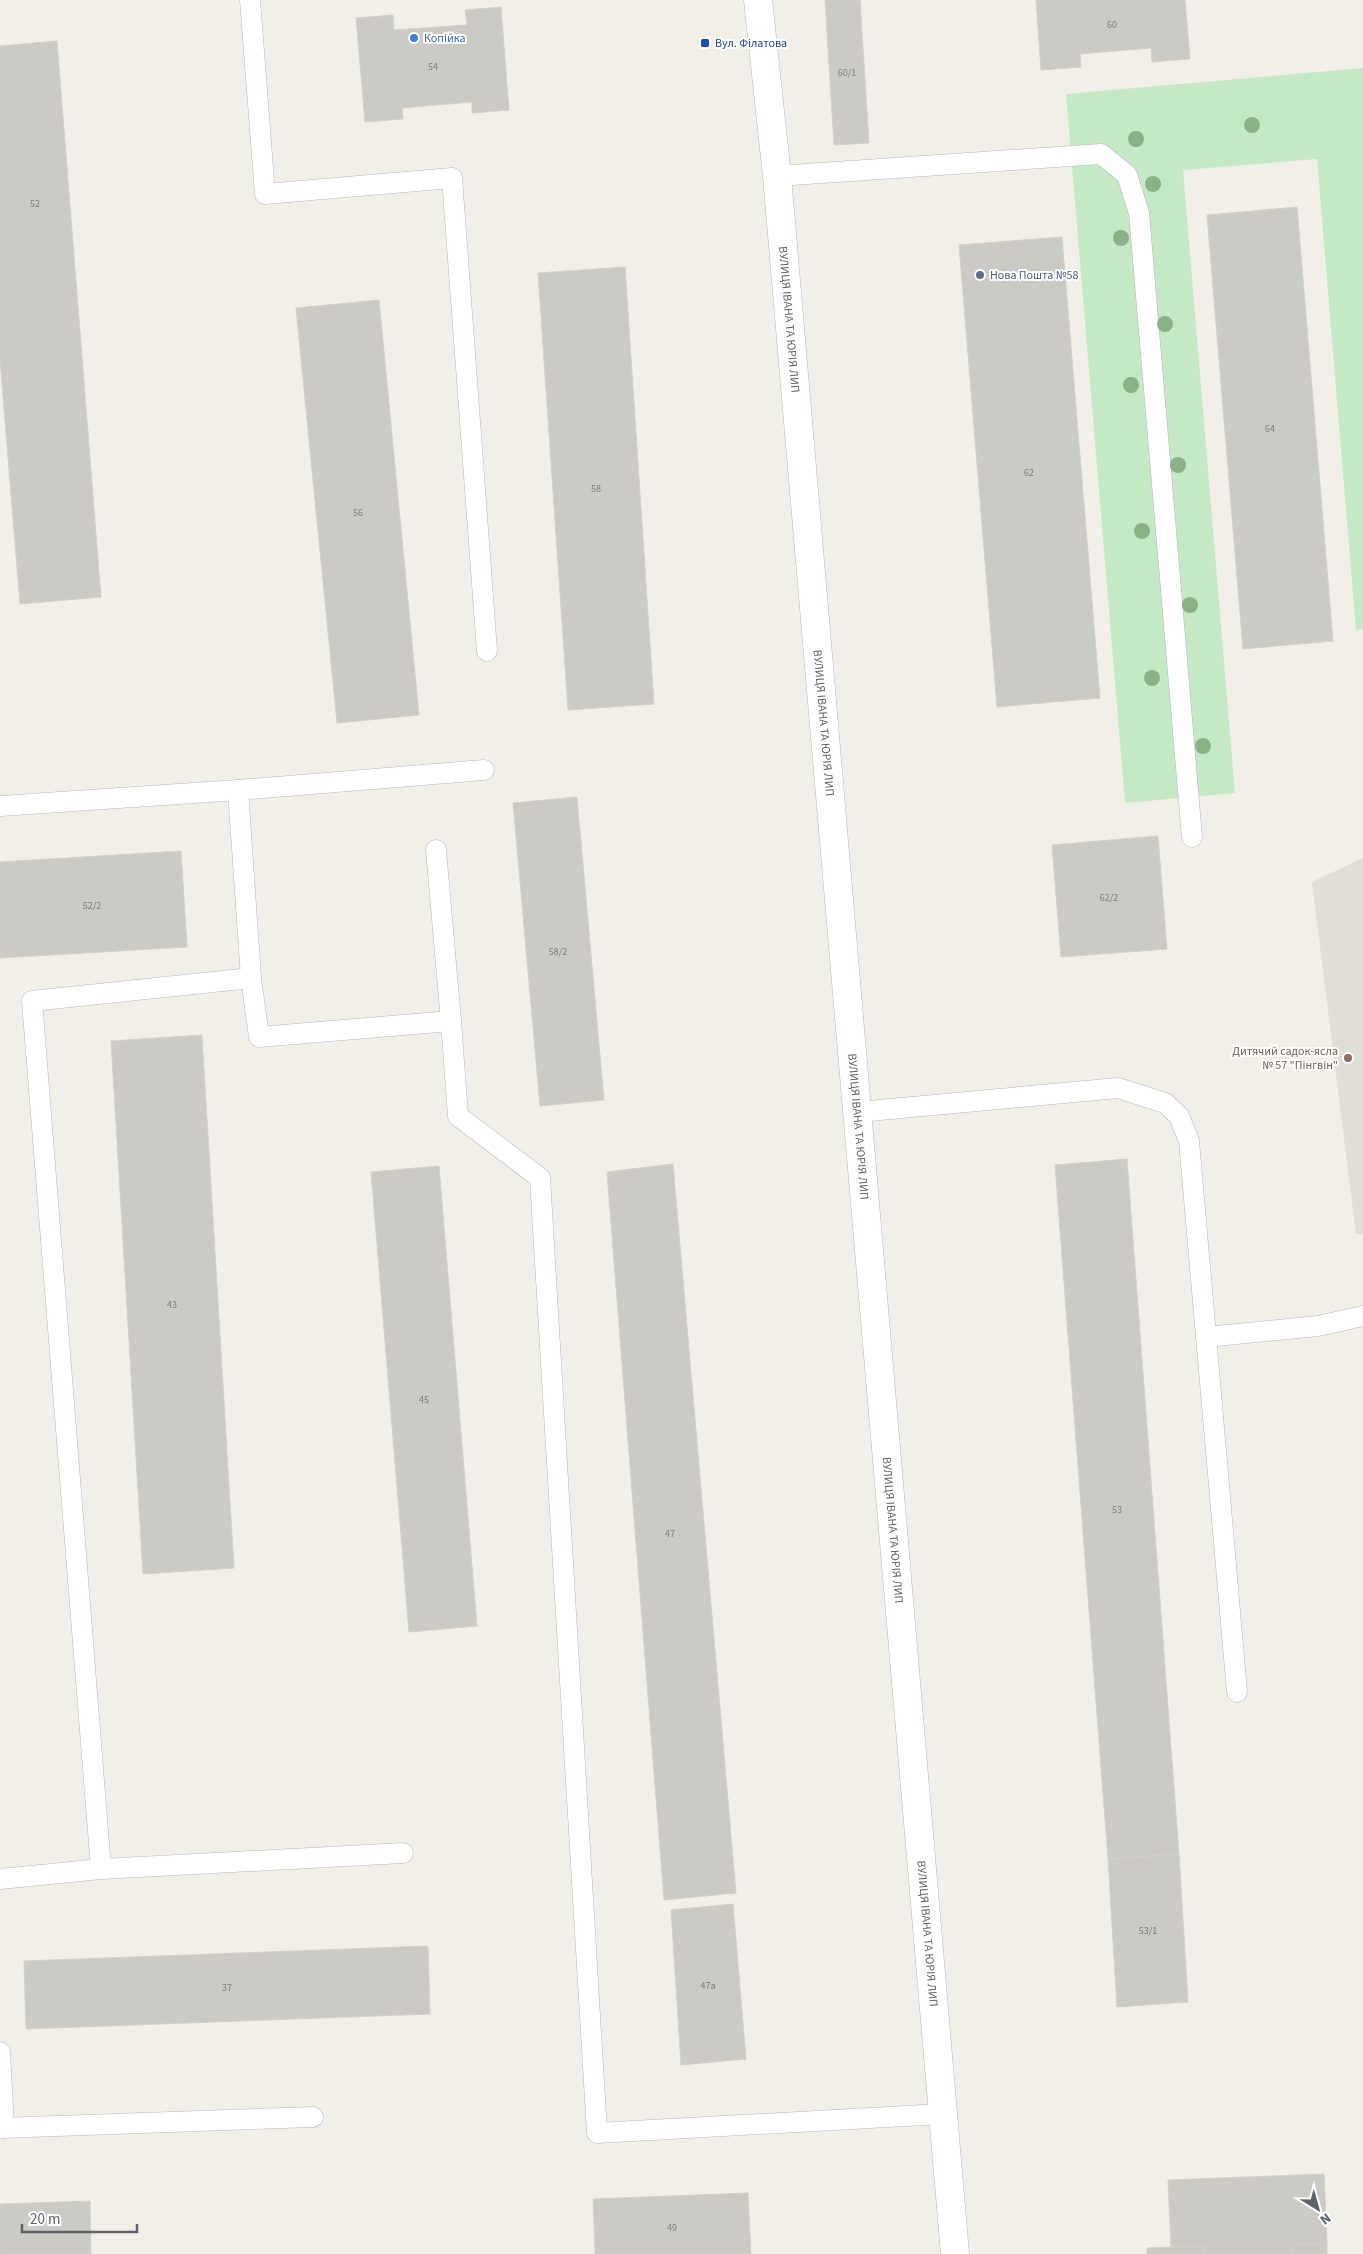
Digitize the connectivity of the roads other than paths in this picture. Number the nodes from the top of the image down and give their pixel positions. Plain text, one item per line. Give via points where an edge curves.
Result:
1 (250, 0) edge
2 (758, 0) edge
3 (778, 176) junction
4 (486, 651) dead end
5 (484, 770) dead end
6 (238, 790) junction
7 (0, 806) edge
8 (1192, 837) dead end
9 (436, 850) dead end
10 (251, 978) junction
11 (451, 1020) junction
12 (858, 1112) junction
13 (1363, 1316) edge
14 (1206, 1337) junction
15 (1237, 1692) dead end
16 (403, 1854) dead end
17 (101, 1869) junction
18 (0, 1880) edge
19 (0, 2052) edge
20 (942, 2114) junction
21 (314, 2117) dead end
22 (2, 2128) edge
23 (955, 2254) edge

1 - 4 lane via 264,194 452,178
2 - 3 street, ВУЛИЦЯ ІВАНА ТА ЮРІЯ ЛИП
3 - 8 lane via 1101,154 1127,175 1140,213
3 - 12 street, ВУЛИЦЯ ІВАНА ТА ЮРІЯ ЛИП
5 - 6 lane
6 - 7 lane
6 - 10 lane
9 - 11 lane
10 - 11 lane via 259,1037
10 - 17 lane via 32,1001
11 - 20 lane via 458,1116 540,1178 596,2134
12 - 14 lane via 1118,1088 1165,1103 1179,1116 1189,1141
12 - 20 street, ВУЛИЦЯ ІВАНА ТА ЮРІЯ ЛИП
13 - 14 lane via 1318,1326
14 - 15 lane
16 - 17 lane
17 - 18 lane
19 - 22 lane
20 - 23 street, ВУЛИЦЯ ІВАНА ТА ЮРІЯ ЛИП
21 - 22 lane

